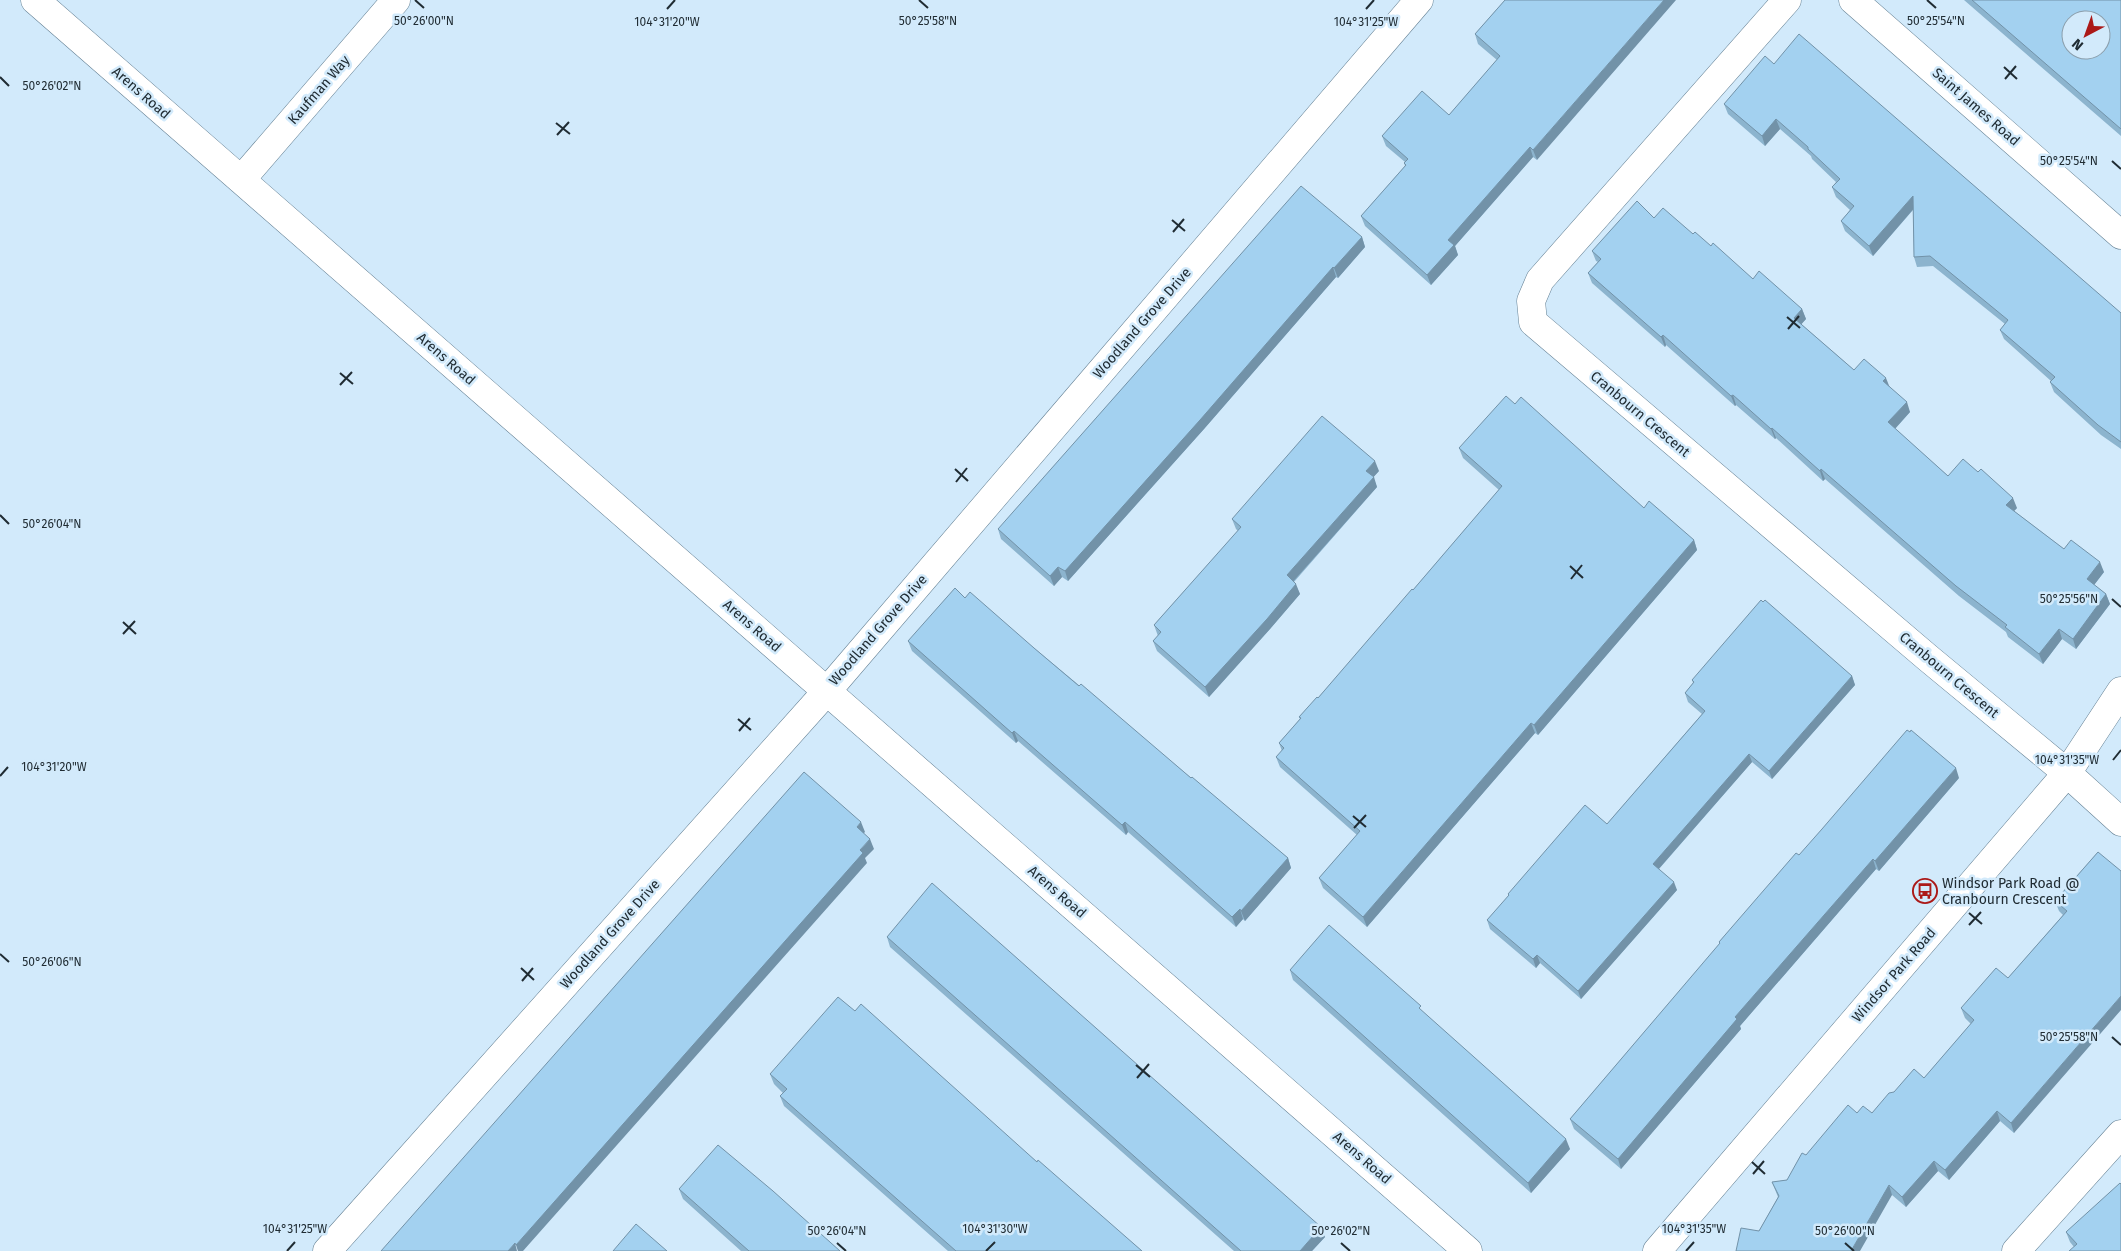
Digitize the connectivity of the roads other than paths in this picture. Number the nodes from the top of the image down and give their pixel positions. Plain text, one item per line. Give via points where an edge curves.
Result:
1 (35, 0) edge
2 (396, 0) edge
3 (1419, 0) edge
4 (1787, 0) edge
5 (1853, 0) edge
6 (241, 180) junction
7 (2121, 235) edge
8 (827, 691) junction
9 (2121, 691) edge
10 (2067, 773) junction
11 (2121, 822) edge
12 (2121, 1134) edge
13 (327, 1251) edge
14 (1468, 1251) edge
15 (1657, 1251) edge
16 (2016, 1251) edge

1 - 6 street, Arens Road
2 - 6 street, Kaufman Way
3 - 8 street, Woodland Grove Drive
4 - 10 street, Cranbourn Crescent via 1540,280 1531,301 1533,322
5 - 7 street, Saint James Road
6 - 8 street, Arens Road
8 - 13 street, Woodland Grove Drive
8 - 14 street, Arens Road
9 - 10 street, Windsor Park Road
10 - 11 street, Cranbourn Crescent
10 - 15 street, Windsor Park Road
12 - 16 street

